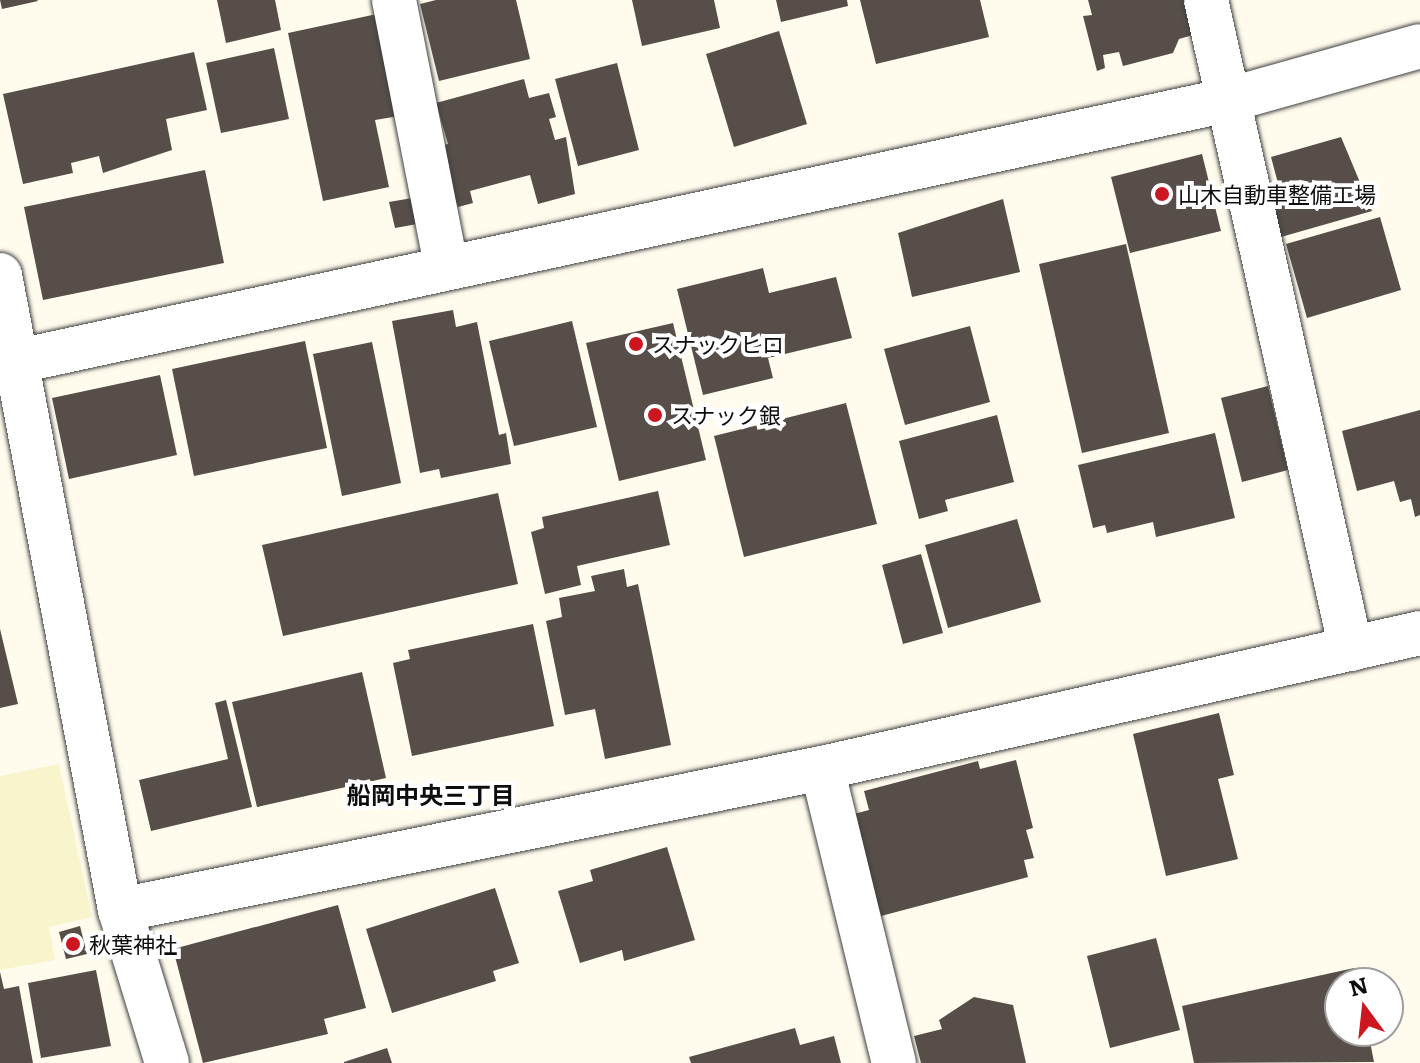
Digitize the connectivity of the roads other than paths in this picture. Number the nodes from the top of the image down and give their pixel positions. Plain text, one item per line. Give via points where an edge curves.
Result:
1 (394, 0) edge
2 (1206, 0) edge
3 (1420, 46) edge
4 (1228, 100) junction
5 (446, 265) junction
6 (0, 275) edge
7 (8, 364) edge
8 (1420, 633) edge
9 (1351, 649) junction
10 (822, 768) junction
11 (120, 910) junction
12 (167, 1063) edge
13 (894, 1063) edge

1 - 5 street
2 - 4 street
3 - 4 street
4 - 5 street
4 - 9 street
5 - 7 street
6 - 7 street
7 - 11 street
8 - 9 street
9 - 10 street
10 - 11 street
10 - 13 street
11 - 12 street

